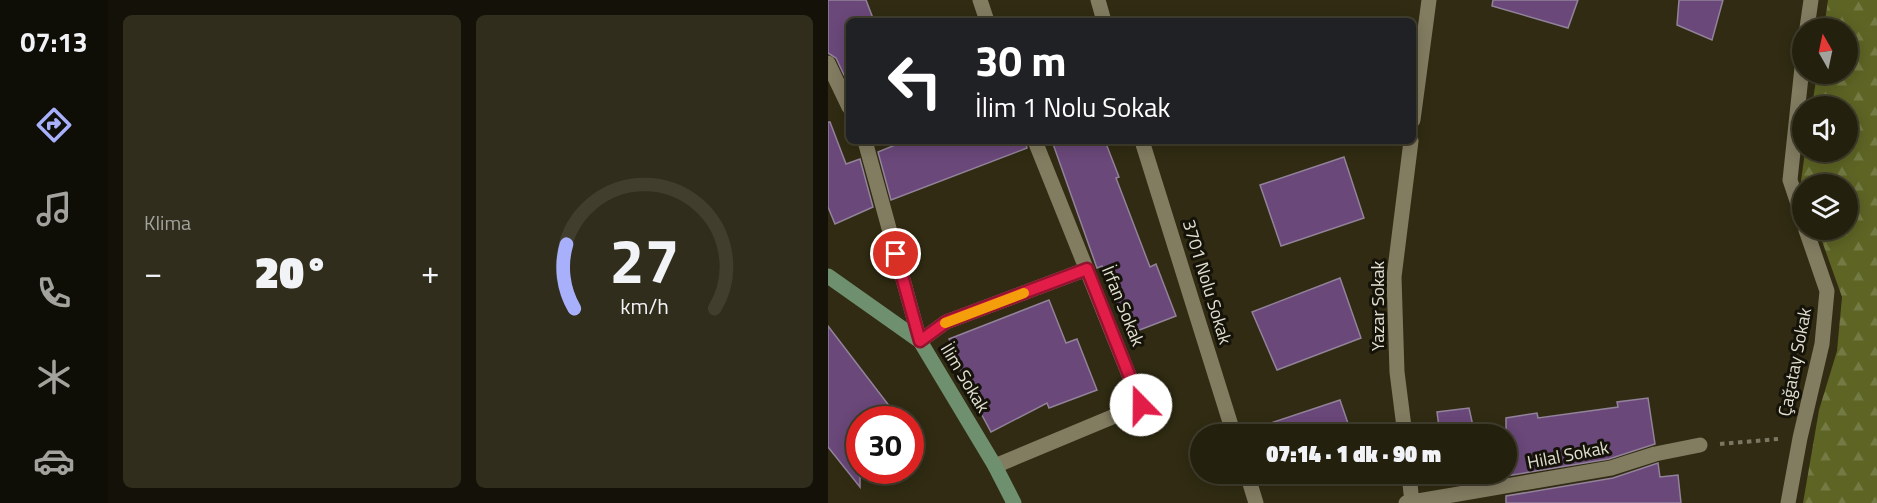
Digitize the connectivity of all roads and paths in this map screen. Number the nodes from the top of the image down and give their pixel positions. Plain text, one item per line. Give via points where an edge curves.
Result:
1 (980, 0) edge
2 (1098, 0) edge
3 (1429, 0) edge
4 (1811, 0) edge
5 (986, 18) edge
6 (1103, 18) edge
7 (1808, 18) edge
8 (828, 63) edge
9 (1800, 84) edge
10 (1416, 98) edge
11 (846, 101) edge
12 (870, 144) edge
13 (1036, 144) edge
14 (1143, 144) edge
15 (1410, 144) edge
16 (1792, 186) edge
17 (1809, 240) edge
18 (1087, 269) junction
19 (828, 276) edge
20 (920, 341) junction
21 (1231, 424) edge
22 (1404, 424) edge
23 (1800, 438) junction
24 (1700, 445) joint
25 (995, 466) junction
26 (1250, 484) edge
27 (1410, 484) edge
28 (1014, 503) edge
29 (1256, 503) edge
30 (1406, 503) edge
31 (1412, 503) edge
32 (1788, 503) edge

1 - 5 street
2 - 6 street
3 - 10 street
4 - 7 street
8 - 11 street
9 - 16 street
12 - 20 street
13 - 18 street, İrfan Sokak
14 - 21 street, 3701 Nolu Sokak
15 - 22 street, Yazar Sokak via 1394,278 1397,372
17 - 23 street, Çağatay Sokak via 1827,291 1822,344
18 - 20 street via 946,322
18 - 25 street, İrfan Sokak via 1141,405
19 - 20 street, İlim Sokak
20 - 25 street, İlim Sokak
23 - 24 path
23 - 32 street, Çağatay Sokak
24 - 31 street, Hilal Sokak via 1611,468
25 - 28 street, İlim Sokak
26 - 29 street
27 - 31 street
30 - 31 street, Hilal Sokak

